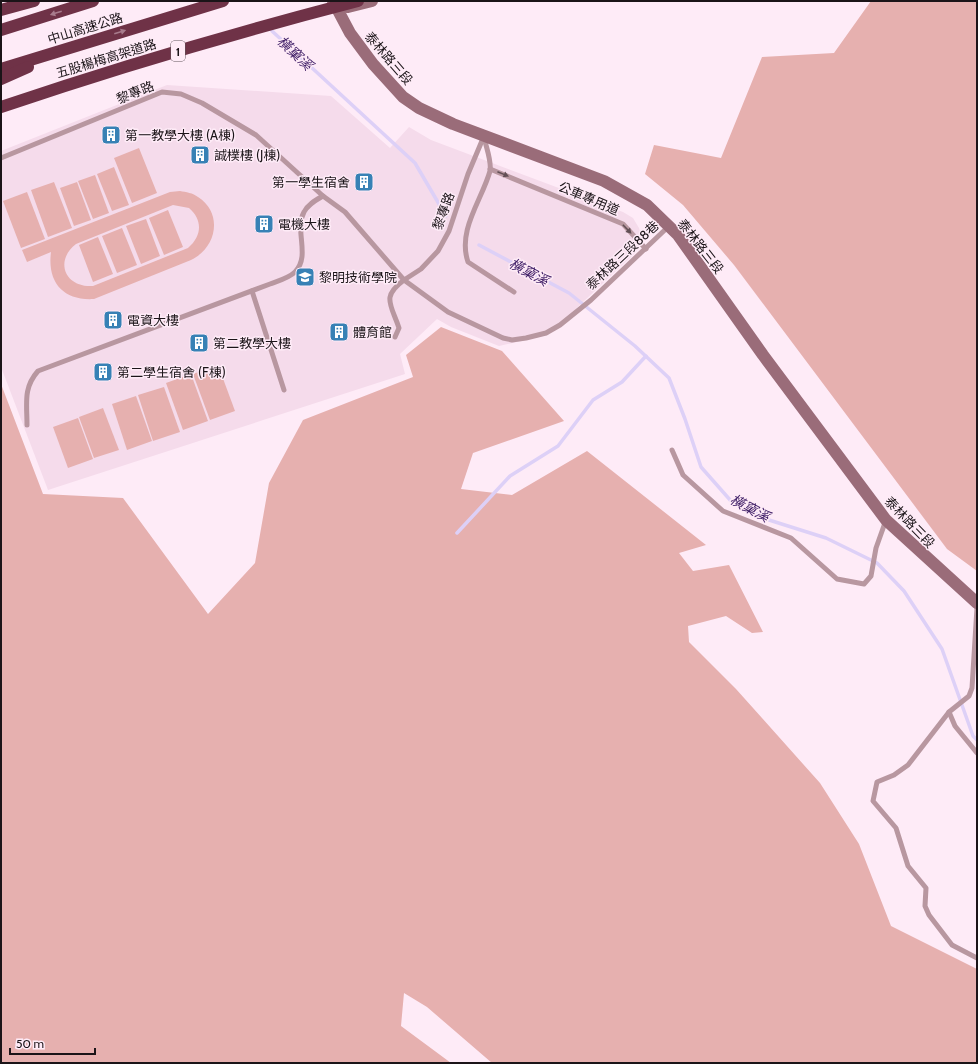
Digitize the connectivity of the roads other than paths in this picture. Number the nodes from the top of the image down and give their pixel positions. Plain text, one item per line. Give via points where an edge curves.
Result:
1 (21, 1) edge
2 (34, 1) edge
3 (93, 1) edge
4 (223, 1) edge
5 (358, 1) edge
6 (372, 1) edge
7 (335, 5) edge
8 (1, 6) edge
9 (1, 10) edge
10 (1, 30) edge
11 (82, 44) junction
12 (1, 69) edge
13 (1, 79) edge
14 (1, 108) edge
15 (484, 136) junction
16 (1, 158) edge
17 (490, 169) junction
18 (323, 196) junction
19 (669, 226) junction
20 (646, 249) junction
21 (404, 280) junction
22 (252, 291) junction
23 (514, 292) dead end
24 (572, 316) joint
25 (395, 337) dead end
26 (284, 390) dead end
27 (27, 425) dead end
28 (672, 450) dead end
29 (886, 520) junction
30 (977, 603) edge
31 (977, 608) edge
32 (949, 712) junction
33 (977, 753) edge
34 (977, 958) edge

1 - 8 highway
2 - 9 highway
3 -> 10 highway, 中山高速公路
11 -> 4 highway, 中山高速公路
5 - 14 highway, 五股楊梅高架道路 / 1 via 93,76
6 - 7 main road
7 - 14 lane
7 - 15 main road, 泰林路三段 via 360,48 404,96 435,116
11 - 12 highway, 中山高速公路
11 - 13 highway
15 - 17 lane
15 - 19 main road, 泰林路三段 via 604,181 646,205
15 - 21 lane, 黎專路 via 449,231 438,251
16 - 18 lane, 黎專路 via 162,92 181,94 202,103 256,135
17 -> 20 lane, 公車專用道 via 623,224
17 - 23 lane via 470,222 465,241 466,255 468,262
18 - 21 lane, 黎專路 via 345,212
18 - 22 lane via 310,204 300,222 302,254 295,272 285,279
19 - 20 lane, 泰林路三段88巷
19 - 29 main road, 泰林路三段
20 - 24 lane, 泰林路三段88巷
21 - 24 lane, 黎專路 via 448,312 512,340 546,333
21 - 25 lane, 黎專路 via 393,289 389,299 400,328
22 - 26 lane
22 - 27 lane via 38,371 30,380 27,392
28 - 29 lane via 683,475 723,511 791,538 837,579 864,584 870,576
29 - 30 main road, 泰林路三段
31 - 32 lane via 972,688 969,696
32 - 33 lane via 955,726
32 - 34 lane via 908,765 894,775 876,782 873,801 896,828 908,866 926,888 925,906 929,915 952,945

